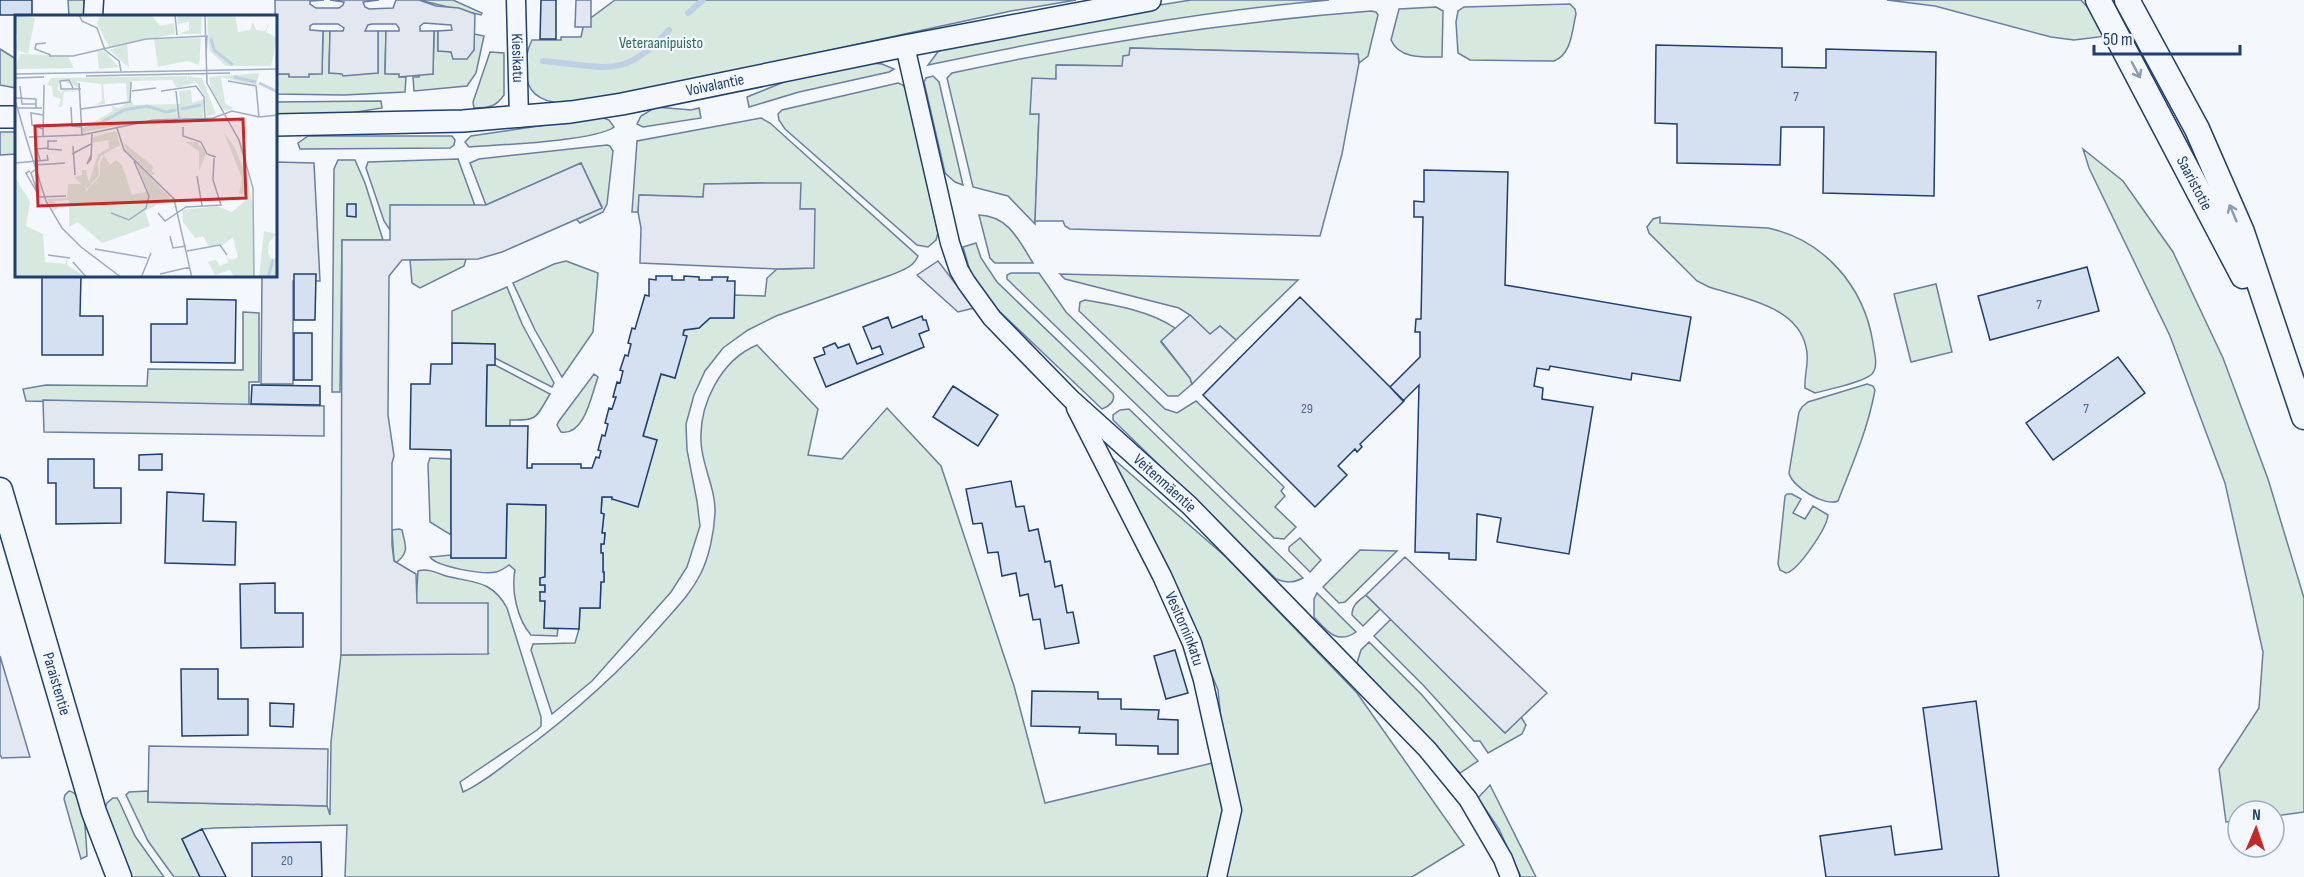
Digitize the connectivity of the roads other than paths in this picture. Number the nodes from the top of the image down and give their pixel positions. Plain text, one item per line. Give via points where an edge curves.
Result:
1 (94, 0) edge
2 (516, 0) edge
3 (1150, 0) edge
4 (2098, 0) edge
5 (2127, 0) edge
6 (93, 15) edge
7 (905, 46) junction
8 (519, 118) junction
9 (278, 125) edge
10 (2287, 367) junction
11 (1071, 399) junction
12 (2304, 417) edge
13 (0, 490) edge
14 (119, 877) edge
15 (1217, 877) edge
16 (1510, 877) edge

1 - 6 street
2 - 8 street, Kiesikatu
3 - 7 street, Voivalantie
4 -> 10 main road, Saaristotie via 2224,237
10 -> 5 main road, Saaristotie via 2242,232 2202,140
7 - 8 street, Voivalantie via 622,104
7 - 11 street, Veitenmäentie via 959,270 992,318
8 - 9 street, Voivalantie
10 - 12 main road, Saaristotie
11 - 15 street, Vesitorninkatu via 1192,643 1232,810
11 - 16 street, Veitenmäentie via 1189,505 1427,749 1468,799
13 - 14 main road, Paraistentie via 93,812

